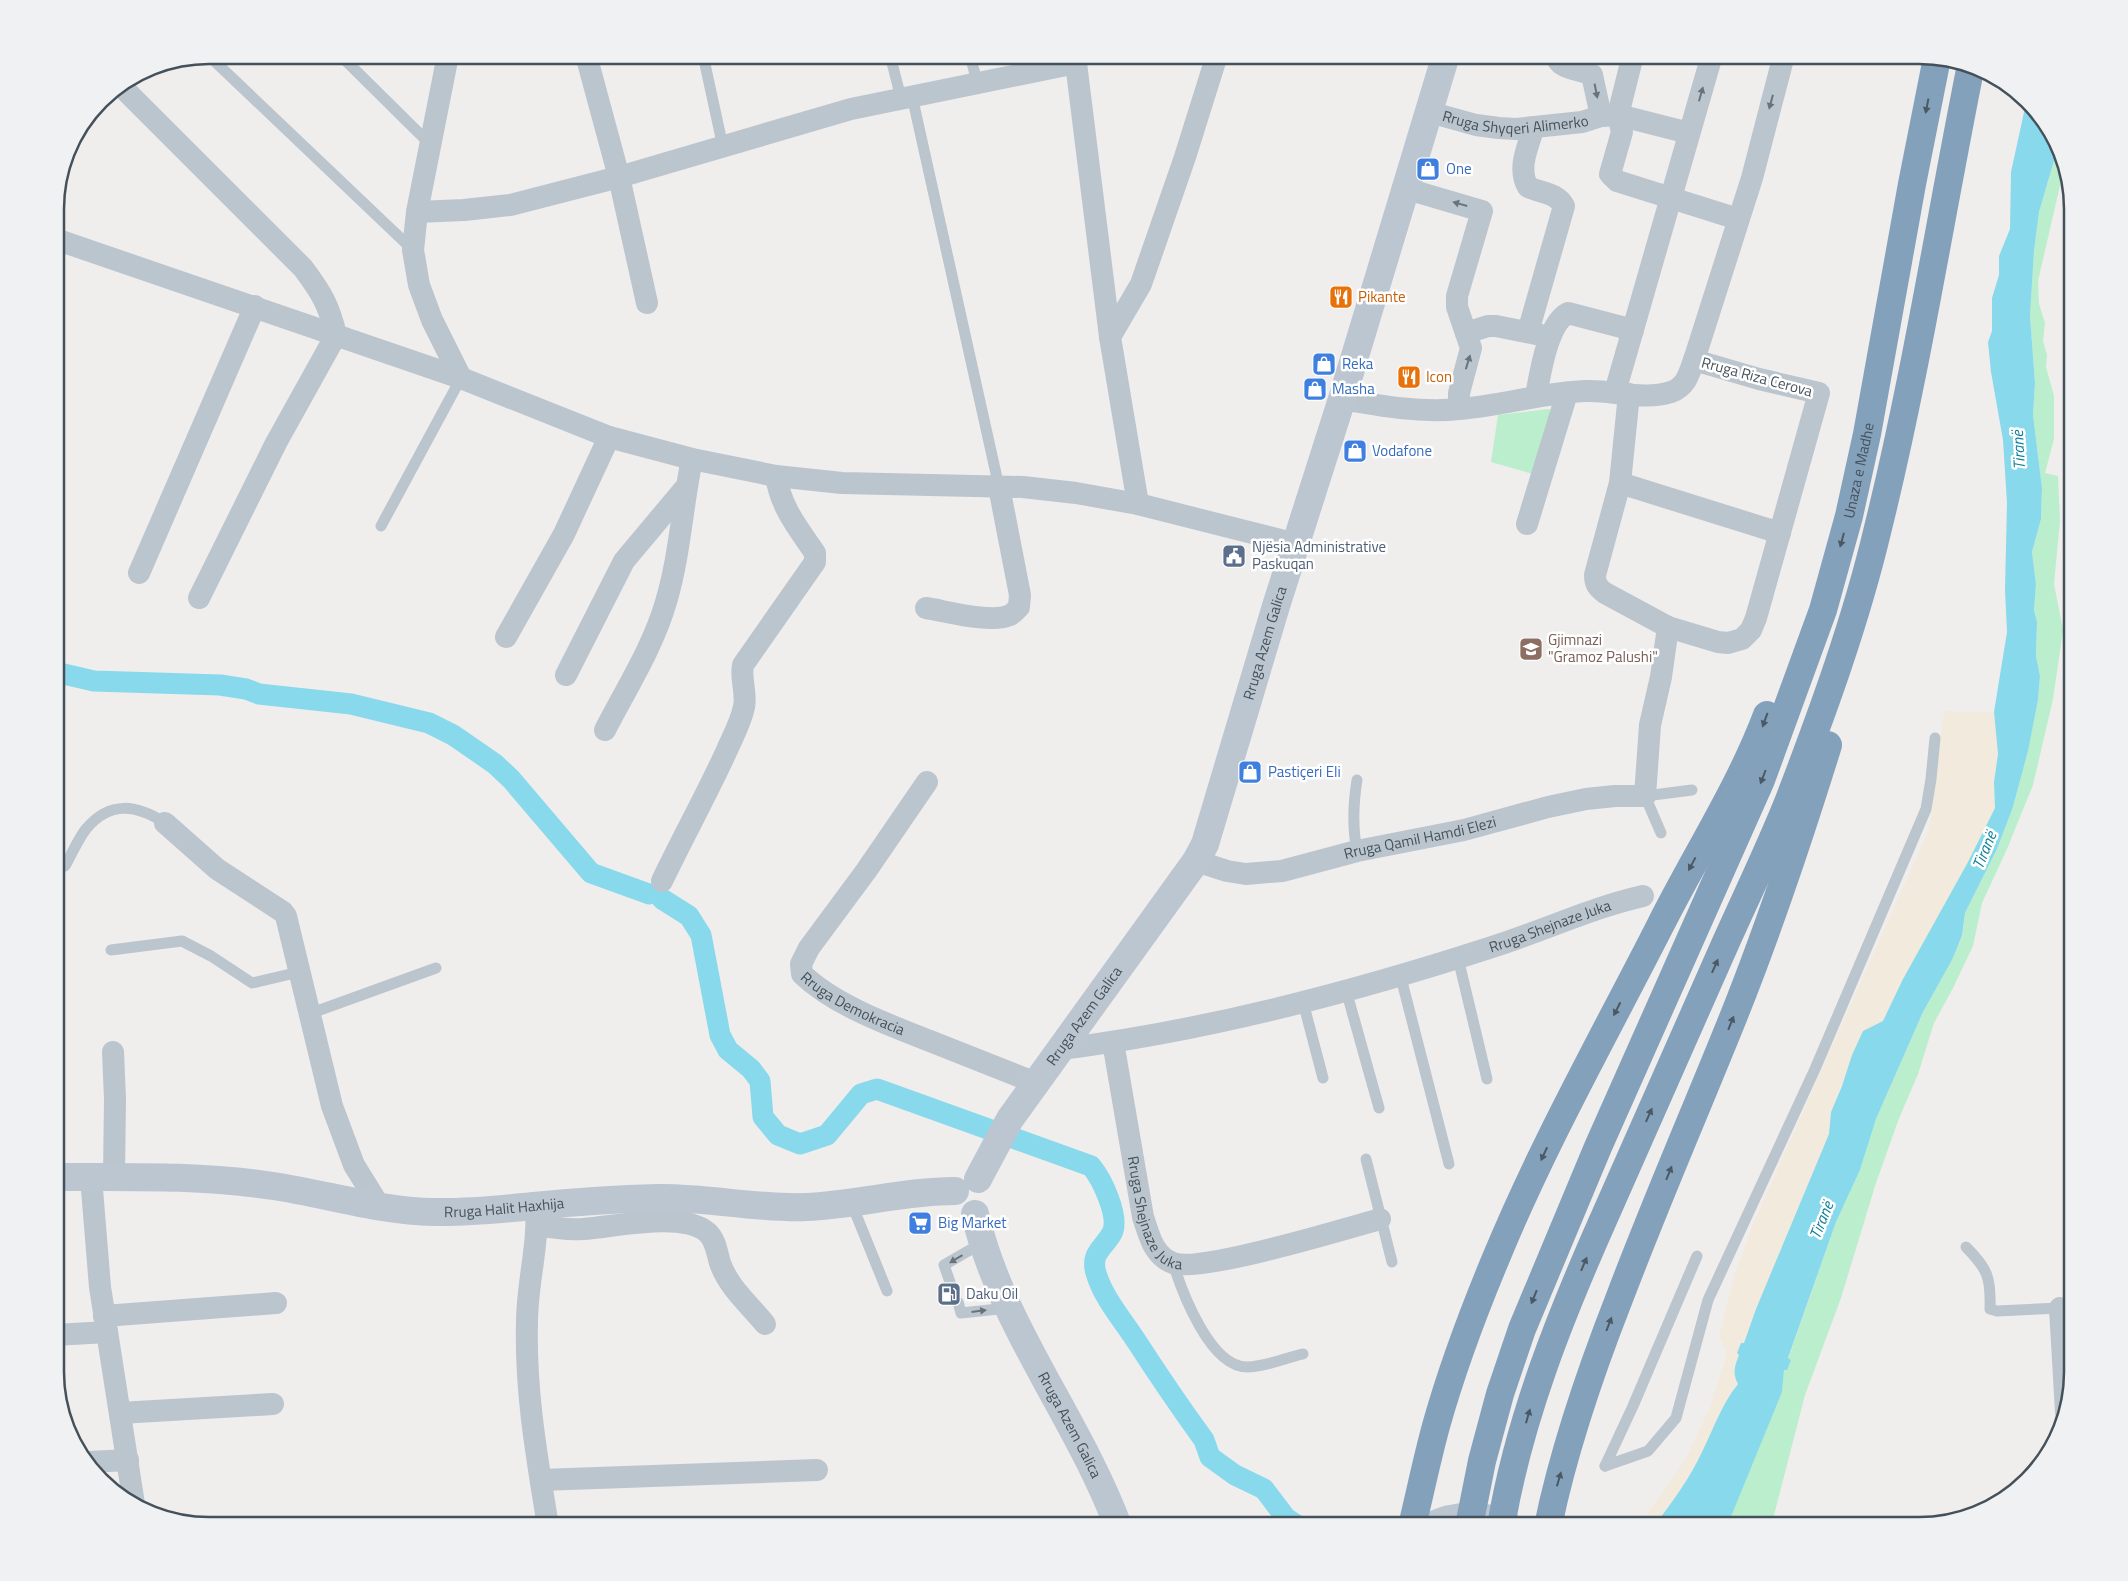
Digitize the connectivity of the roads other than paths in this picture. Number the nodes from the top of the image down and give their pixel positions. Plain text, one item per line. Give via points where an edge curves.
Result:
1 (217, 64) edge
2 (349, 64) edge
3 (443, 64) edge
4 (588, 64) edge
5 (705, 64) edge
6 (893, 64) edge
7 (972, 64) edge
8 (1054, 64) edge
9 (1077, 64) edge
10 (1214, 64) edge
11 (1443, 64) edge
12 (1560, 64) edge
13 (1629, 64) edge
14 (1709, 64) edge
15 (1782, 64) edge
16 (1936, 65) edge
17 (1970, 73) edge
18 (977, 82) junction
19 (125, 90) edge
20 (906, 97) junction
21 (1429, 112) junction
22 (1609, 116) junction
23 (1534, 127) junction
24 (1689, 133) junction
25 (431, 145) junction
26 (723, 147) junction
27 (618, 177) junction
28 (1950, 182) junction
29 (1912, 184) junction
30 (1406, 189) junction
31 (1671, 199) junction
32 (417, 212) junction
33 (1738, 219) junction
34 (64, 242) edge
35 (413, 250) junction
36 (647, 304) dead end
37 (255, 306) junction
38 (1633, 330) junction
39 (1528, 332) junction
40 (1466, 333) junction
41 (336, 335) junction
42 (1110, 337) junction
43 (1550, 338) junction
44 (1694, 360) junction
45 (461, 378) junction
46 (1567, 393) junction
47 (1622, 393) junction
48 (1536, 396) junction
49 (1342, 399) junction
50 (1459, 409) junction
51 (609, 437) junction
52 (692, 459) junction
53 (776, 476) junction
54 (1620, 483) junction
55 (999, 487) junction
56 (686, 488) junction
57 (1138, 504) junction
58 (1528, 524) dead end
59 (381, 526) dead end
60 (1780, 533) junction
61 (1296, 544) junction
62 (138, 573) dead end
63 (200, 598) dead end
64 (926, 608) dead end
65 (1668, 628) junction
66 (506, 637) dead end
67 (566, 676) dead end
68 (605, 730) dead end
69 (1935, 738) dead end
70 (1357, 780) dead end
71 (927, 782) dead end
72 (1692, 790) dead end
73 (1645, 796) junction
74 (165, 823) joint
75 (1661, 833) dead end
76 (1357, 851) junction
77 (1196, 861) junction
78 (65, 866) dead end
79 (662, 881) dead end
80 (1643, 896) dead end
81 (111, 950) dead end
82 (1458, 958) junction
83 (436, 968) dead end
84 (299, 972) junction
85 (1400, 974) junction
86 (1346, 990) junction
87 (1303, 1002) junction
88 (309, 1014) junction
89 (1113, 1042) junction
90 (1061, 1049) junction
91 (113, 1052) dead end
92 (1323, 1078) dead end
93 (1487, 1079) dead end
94 (1036, 1083) junction
95 (1379, 1108) dead end
96 (1366, 1158) dead end
97 (1449, 1164) dead end
98 (64, 1177) edge
99 (102, 1177) junction
100 (966, 1185) junction
101 (851, 1202) junction
102 (380, 1207) junction
103 (537, 1215) junction
104 (1380, 1219) junction
105 (982, 1243) junction
106 (1966, 1247) dead end
107 (1697, 1256) dead end
108 (1392, 1262) dead end
109 (1173, 1263) junction
110 (950, 1282) dead end
111 (887, 1291) dead end
112 (958, 1302) dead end
113 (276, 1304) dead end
114 (1009, 1307) junction
115 (2060, 1308) joint
116 (106, 1324) junction
117 (765, 1324) dead end
118 (64, 1332) edge
119 (1303, 1354) dead end
120 (2064, 1375) edge
121 (273, 1404) dead end
122 (120, 1413) junction
123 (128, 1460) junction
124 (95, 1462) edge
125 (817, 1470) dead end
126 (541, 1480) junction
127 (133, 1496) edge
128 (547, 1517) edge
129 (1114, 1517) edge
130 (1414, 1517) edge
131 (1462, 1517) edge
132 (1471, 1517) edge
133 (1480, 1517) edge
134 (1503, 1517) edge
135 (1550, 1517) edge

1 - 35 lane
2 - 25 lane
3 - 25 street
4 - 27 street
5 - 26 lane
6 - 20 lane
7 - 18 lane
8 - 18 street
9 - 42 street
10 - 42 street via 1141,284
11 - 21 main road, Rruga Azem Galica
12 -> 22 street, Rruga Shyqeri Alimerko via 1592,75
13 - 22 street, Rruga Shyqeri Alimerko
24 -> 14 street
15 -> 33 street
16 -> 29 highway, Unaza e Madhe
17 - 28 highway
18 - 20 street
19 - 41 street via 303,268 330,310
20 - 26 street via 851,109
20 - 55 lane
21 - 23 street, Rruga Shyqeri Alimerko via 1476,125
21 - 30 main road, Rruga Azem Galica
22 - 23 street, Rruga Shyqeri Alimerko
22 - 24 street, Rruga Shyqeri Alimerko
22 - 31 street, Rruga Shyqeri Alimerko via 1622,132 1610,174 1617,181
23 - 39 street via 1523,163 1524,181 1528,188 1555,196 1564,206
24 - 31 street
25 - 32 street
26 - 27 street
27 - 32 street via 510,205
27 - 36 street
134 -> 28 highway via 1536,1388 1559,1322 1787,805 1826,702 1878,531
135 -> 28 highway via 1588,1379 1776,908 1876,598 1916,437 1945,289
29 -> 130 highway via 1885,266 1828,524 1811,586 1767,714 1737,783 1675,896 1496,1256 1448,1386
29 -> 132 highway, Unaza e Madhe via 1867,434 1823,610 1762,780 1545,1270 1516,1347 1482,1461
40 -> 30 street via 1457,307 1457,296 1482,211
30 - 49 main road, Rruga Azem Galica
31 - 33 street, Rruga Shyqeri Alimerko
31 - 38 street, Rruga Riza Cerova
32 - 35 street
33 - 44 street
34 - 37 street
35 - 45 street via 419,285 432,320
37 - 41 street
37 - 62 street
38 - 43 street via 1568,313 1556,324
38 - 47 street, Rruga Riza Cerova
39 - 40 street via 1488,326
39 - 43 street
50 -> 40 street via 1462,380 1471,348
41 - 45 street
41 - 63 street via 276,444
42 - 57 street
43 - 48 street
44 - 47 street, Rruga Riza Cerova via 1688,379 1670,392 1653,395
44 - 60 street, Rruga Riza Cerova via 1819,393
45 - 51 street
45 - 59 lane
46 - 47 street, Rruga Riza Cerova
46 - 48 street, Rruga Riza Cerova
46 - 58 street
47 - 54 street, Rruga Riza Cerova
48 - 50 street, Rruga Riza Cerova
49 - 50 street, Rruga Riza Cerova via 1426,411
49 - 61 main road, Rruga Azem Galica
51 - 52 street
51 - 66 street via 564,534
52 - 53 street
52 - 56 street
53 - 55 street via 842,483
53 - 79 street via 784,507 815,553 814,562 743,665 741,676 745,694 740,720
54 - 60 street
54 - 65 street, Rruga Riza Cerova via 1595,581 1605,593
55 - 57 street via 1067,492
55 - 64 street via 1020,595 1019,607 1011,615 1000,618
56 - 67 street via 624,561
56 - 68 street via 678,557 666,604 650,643
57 - 61 street
60 - 65 street, Rruga Riza Cerova via 1756,618 1747,635 1728,643
61 - 77 main road, Rruga Azem Galica via 1210,830
65 - 73 street via 1650,725
69 - 107 lane via 1926,809 1815,1069 1708,1300 1676,1418 1648,1452 1606,1466
70 - 76 lane via 1353,832
71 - 94 street, Rruga Demokracia via 809,948 801,964 802,974 855,1009 888,1025
72 - 73 lane
73 - 75 lane
73 - 76 street, Rruga Qamil Hamdi Elezi via 1586,799 1464,830
74 - 78 lane via 131,807 114,809 97,818 86,829
74 - 84 street via 217,869 283,912
76 - 77 street, Rruga Qamil Hamdi Elezi via 1282,871 1262,873 1228,871
77 - 90 main road, Rruga Azem Galica
80 - 82 street, Rruga Shejnaze Juka via 1610,904
81 - 84 lane via 182,942 252,983
82 - 85 street, Rruga Shejnaze Juka
82 - 93 lane
83 - 88 lane
84 - 88 street
85 - 86 street, Rruga Shejnaze Juka
85 - 97 lane
86 - 87 street, Rruga Shejnaze Juka
86 - 95 lane
87 - 89 street, Rruga Shejnaze Juka
87 - 92 lane
88 - 102 street via 332,1106 354,1166
89 - 90 street, Rruga Shejnaze Juka
89 - 109 street, Rruga Shejnaze Juka via 1143,1217 1158,1252
90 - 94 main road, Rruga Azem Galica
91 - 99 street via 116,1108
94 - 100 main road, Rruga Azem Galica
96 - 104 lane
98 - 99 main road, Rruga Halit Haxhija
99 - 102 main road, Rruga Halit Haxhija via 273,1186
99 - 116 street
100 - 101 main road, Rruga Halit Haxhija
100 - 105 main road, Rruga Azem Galica via 956,1203 969,1214 975,1214
101 - 103 main road, Rruga Halit Haxhija via 777,1208 718,1200 657,1198
101 - 111 lane
102 - 103 main road, Rruga Halit Haxhija
103 - 117 street via 568,1230 671,1222 707,1232 715,1242 725,1274 736,1292
103 - 126 street via 526,1356
104 - 108 lane
104 - 109 street, Rruga Shejnaze Juka via 1247,1254 1193,1265
105 -> 110 lane via 944,1266
105 - 114 main road, Rruga Azem Galica
106 - 115 lane via 1987,1273 1990,1309
109 - 119 lane via 1185,1299 1198,1323 1230,1361 1246,1367
112 -> 114 lane via 961,1313
113 - 116 street
114 - 129 main road, Rruga Azem Galica via 1090,1461
115 - 120 street
116 - 118 street
116 - 122 street
121 - 122 street
122 - 123 street
123 - 124 street
123 - 127 street
125 - 126 street
126 - 128 street
131 - 133 main road

